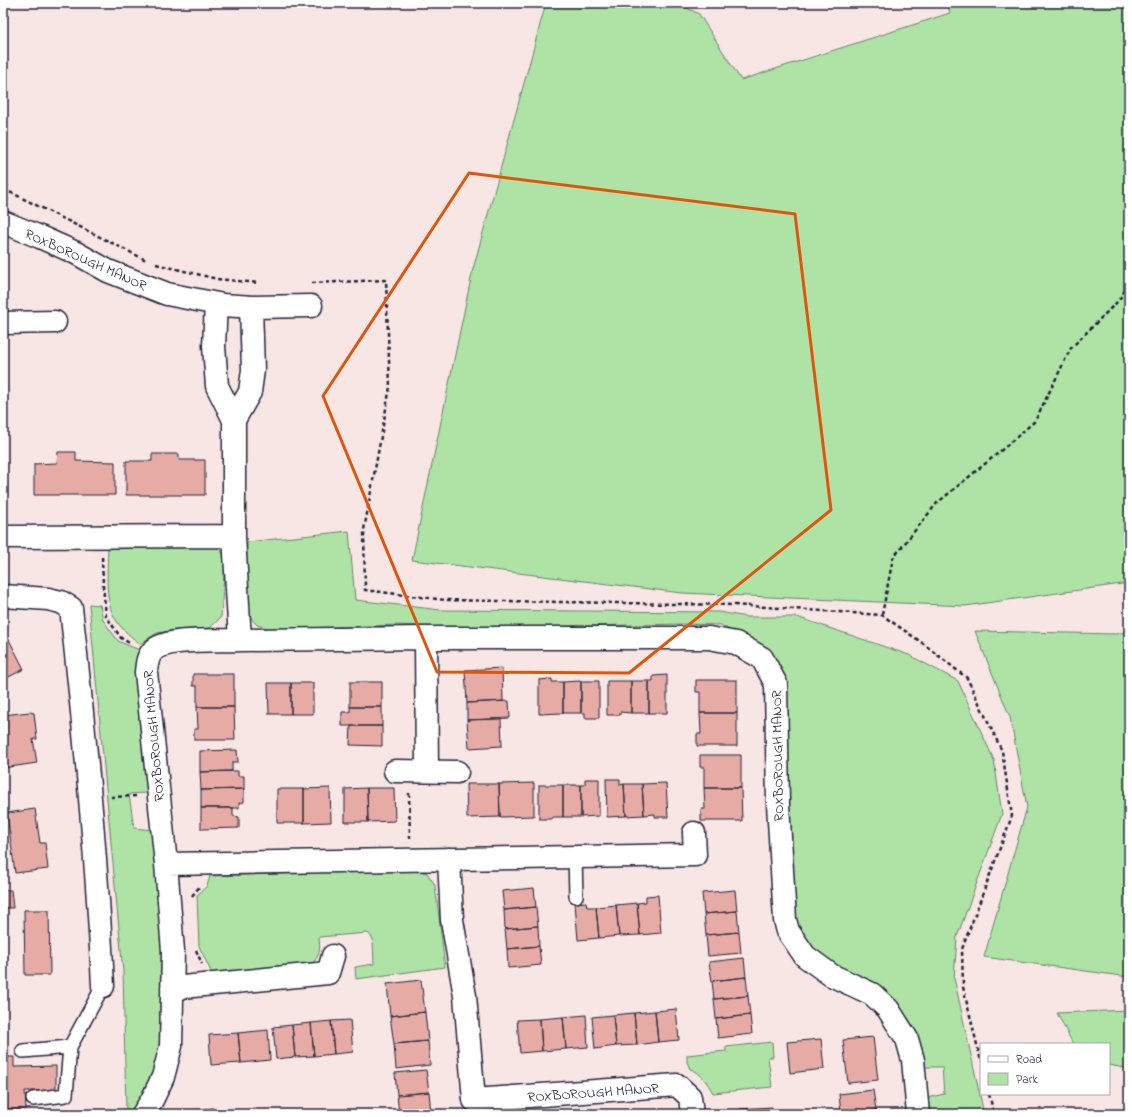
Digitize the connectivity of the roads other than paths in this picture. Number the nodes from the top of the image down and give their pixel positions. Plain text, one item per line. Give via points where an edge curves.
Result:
1 (3, 222) edge
2 (216, 304) junction
3 (311, 306) dead end
4 (251, 307) junction
5 (55, 322) dead end
6 (3, 323) edge
7 (234, 420) junction
8 (234, 536) junction
9 (3, 537) edge
10 (3, 596) edge
11 (426, 638) junction
12 (240, 640) junction
13 (457, 772) dead end
14 (694, 833) dead end
15 (575, 857) junction
16 (448, 859) junction
17 (166, 864) junction
18 (576, 896) dead end
19 (333, 956) dead end
20 (104, 986) joint
21 (172, 988) junction
22 (70, 1047) junction
23 (23, 1051) dead end
24 (33, 1099) dead end
25 (475, 1107) edge
26 (143, 1114) edge
27 (692, 1114) edge
28 (918, 1114) edge

1 - 2 street, ROXBOROUGH MANOR via 76,253 108,271 139,284 167,294
2 - 4 street, ROXBOROUGH MANOR
2 - 7 street via 214,346 217,386
3 - 4 street, ROXBOROUGH MANOR
4 - 7 street via 253,370 250,392
5 - 6 street
7 - 8 street
8 - 9 street
8 - 12 street
10 - 20 street via 48,599 71,608 99,897
11 - 12 street, ROXBOROUGH MANOR
11 - 13 street via 410,771
11 - 28 street, ROXBOROUGH MANOR via 709,638 736,643 762,658 776,684 778,819 785,920 788,931 805,956 831,975 872,994 888,1009 907,1039 913,1060
12 - 17 street, ROXBOROUGH MANOR via 166,643 154,650 147,660 146,672
14 - 15 street via 695,855
15 - 16 street
15 - 18 lane
16 - 17 street
16 - 25 street, ROXBOROUGH MANOR via 452,920 472,1032
17 - 21 street, ROXBOROUGH MANOR via 173,951
19 - 21 street via 328,973
20 - 22 lane
21 - 26 street, ROXBOROUGH MANOR via 171,1046 163,1077
22 - 23 lane
22 - 24 lane via 66,1095
25 - 27 street, ROXBOROUGH MANOR via 677,1085 690,1097

